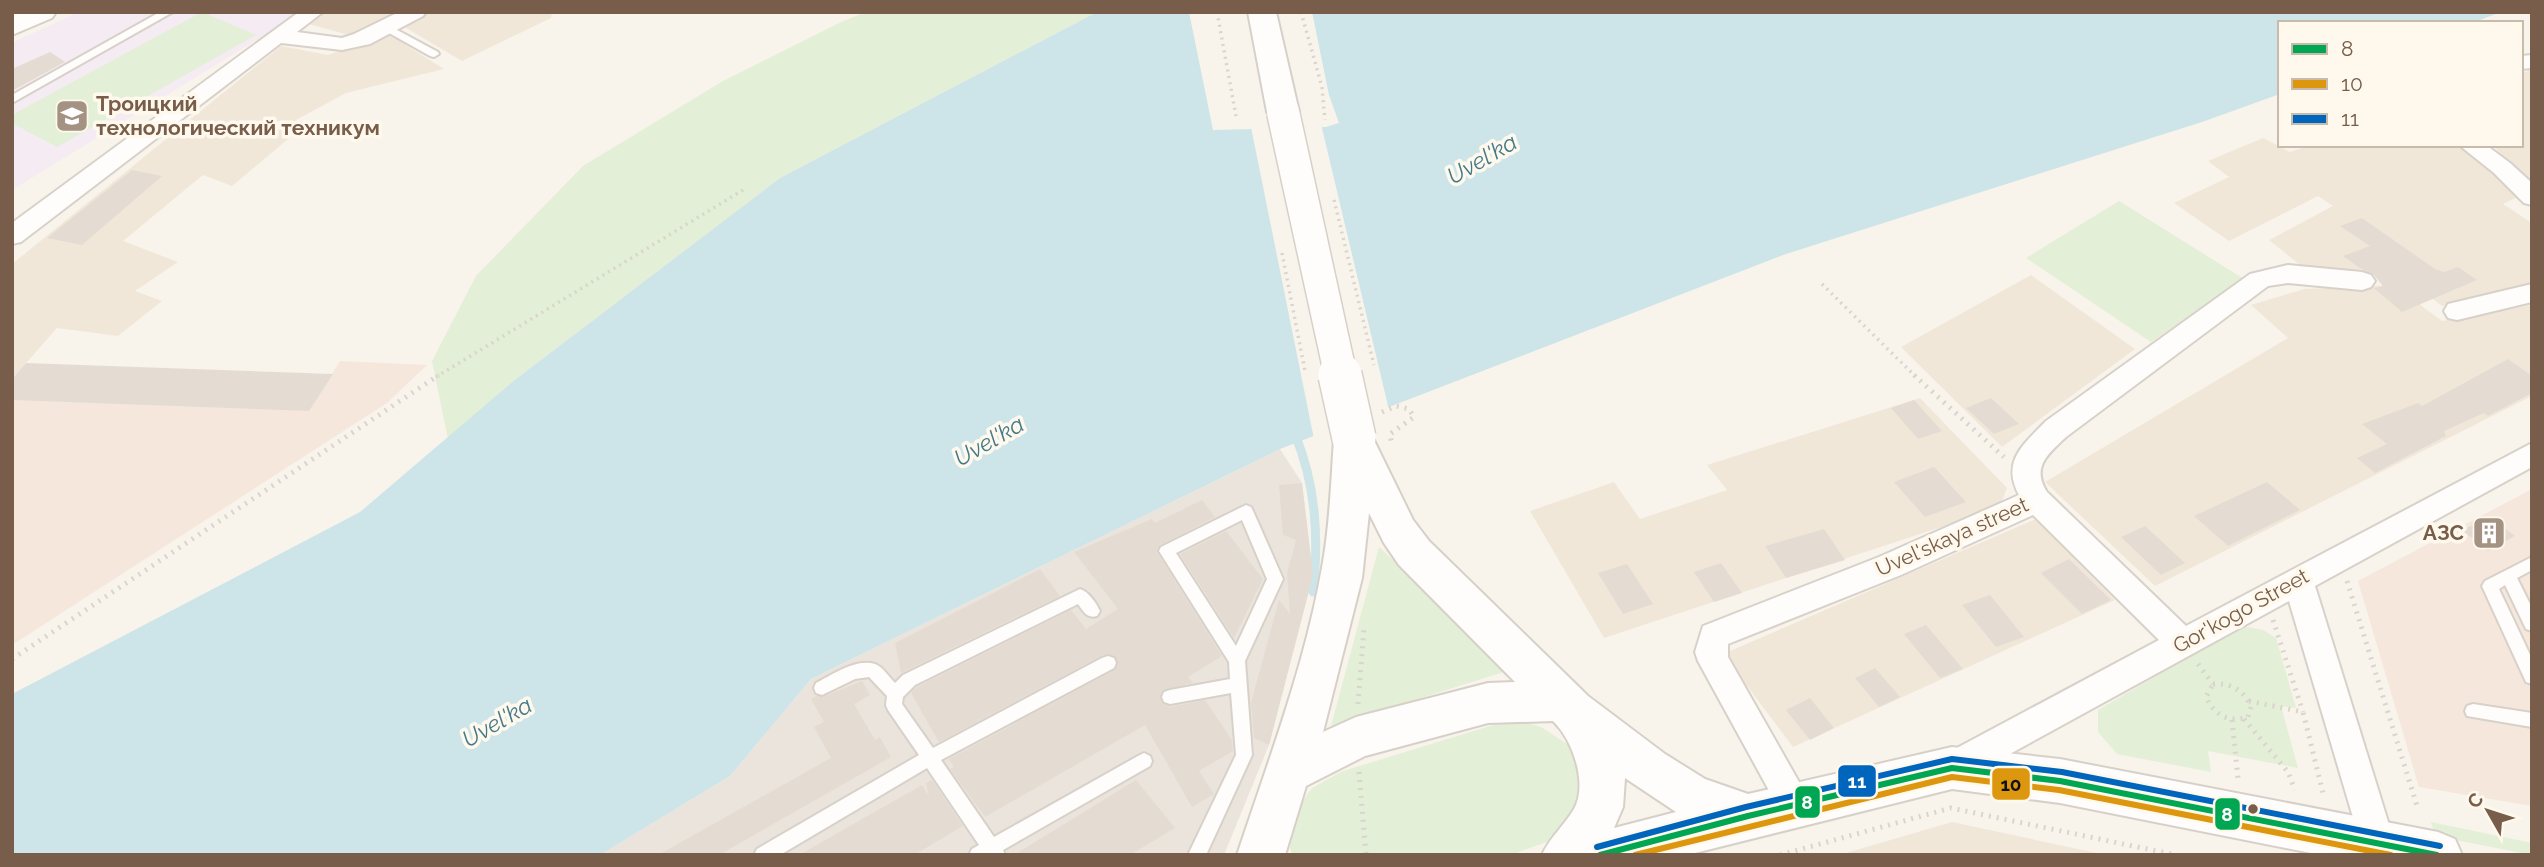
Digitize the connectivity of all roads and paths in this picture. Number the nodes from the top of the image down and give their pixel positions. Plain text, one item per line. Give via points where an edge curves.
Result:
1 (42, 12) edge
2 (169, 12) edge
3 (313, 12) edge
4 (416, 12) edge
5 (1217, 12) edge
6 (1262, 12) edge
7 (1301, 12) edge
8 (12, 26) edge
9 (386, 27) junction
10 (277, 36) junction
11 (434, 54) dead end
12 (12, 100) edge
13 (1236, 116) dead end
14 (1325, 120) dead end
15 (2473, 147) edge
16 (743, 190) dead end
17 (1332, 190) dead end
18 (2532, 197) edge
19 (12, 236) edge
20 (1282, 251) dead end
21 (2362, 281) dead end
22 (1822, 284) dead end
23 (2532, 293) edge
24 (2457, 310) dead end
25 (1374, 366) dead end
26 (1306, 374) dead end
27 (1384, 407) dead end
28 (1372, 436) junction
29 (2532, 454) edge
30 (2030, 488) junction
31 (2339, 557) junction
32 (2531, 566) edge
33 (2509, 577) junction
34 (2298, 579) junction
35 (2266, 597) junction
36 (1092, 611) dead end
37 (2532, 624) edge
38 (1364, 628) dead end
39 (2183, 644) junction
40 (12, 659) edge
41 (1237, 661) junction
42 (1108, 663) dead end
43 (2532, 677) edge
44 (1238, 685) junction
45 (822, 688) dead end
46 (895, 694) junction
47 (1170, 697) dead end
48 (2249, 701) junction
49 (1567, 706) junction
50 (2473, 711) dead end
51 (2303, 712) junction
52 (2244, 719) junction
53 (2232, 720) junction
54 (2532, 720) edge
55 (1356, 738) junction
56 (931, 757) junction
57 (1144, 761) dead end
58 (1952, 768) junction
59 (1290, 771) junction
60 (2238, 778) dead end
61 (2295, 790) dead end
62 (2323, 793) dead end
63 (1795, 806) junction
64 (2418, 809) dead end
65 (1748, 816) junction
66 (2377, 841) junction
67 (1270, 842) edge
68 (989, 852) edge
69 (763, 855) edge
70 (1197, 855) edge
71 (1366, 855) edge
72 (1566, 855) edge
73 (1600, 855) edge
74 (1780, 855) edge
75 (2176, 855) edge
76 (2438, 855) edge

1 - 8 street
2 - 12 lane
3 - 10 street
4 - 9 street
5 - 13 path
6 - 28 street, bridge via 1283,112
7 - 14 path via 1322,87
9 - 10 street via 342,44
9 - 11 lane
10 - 19 street
15 - 18 street
16 - 40 path via 451,367
17 - 25 path, bridge
20 - 26 path
21 - 30 street, Uvel'skaya street via 2290,273 2259,280 2056,429 2028,458
22 - 30 path
23 - 24 street
27 - 28 path
28 - 49 street via 1398,531 1414,553
28 - 59 street
29 - 31 street, Gor'kogo Street
30 - 39 street
30 - 63 street, Uvel'skaya street via 1890,566 1714,636 1714,662
31 - 34 street, Gor'kogo Street
31 - 64 path
32 - 33 lane
33 - 37 lane
33 - 43 lane via 2490,586
34 - 35 street, Gor'kogo Street
34 - 66 street
35 - 39 street, Gor'kogo Street
35 - 51 path
36 - 46 lane via 1080,595 909,680
38 - 55 path
39 - 58 street, Gor'kogo Street
41 - 41 lane via 1275,579 1246,511 1166,551
41 - 44 lane
42 - 56 lane
44 - 47 lane
44 - 70 lane via 1244,755
45 - 46 lane via 853,672 872,670
46 - 56 lane via 894,705
48 - 51 path
48 - 52 path via 2251,712
48 - 53 path via 2226,684 2209,687 2208,702
49 - 55 street via 1488,703
49 - 65 street via 1648,769 1692,796
49 - 72 street via 1594,743 1603,772 1603,793 1597,817
50 - 54 lane
51 - 62 path
52 - 53 path
52 - 61 path via 2288,772
53 - 60 path
55 - 59 street
55 - 71 path
56 - 68 lane
56 - 69 lane
57 - 68 lane
58 - 63 street
58 - 66 street via 2060,781
59 - 67 street
63 - 65 street
65 - 73 street
66 - 76 street
74 - 75 path via 1951,808

